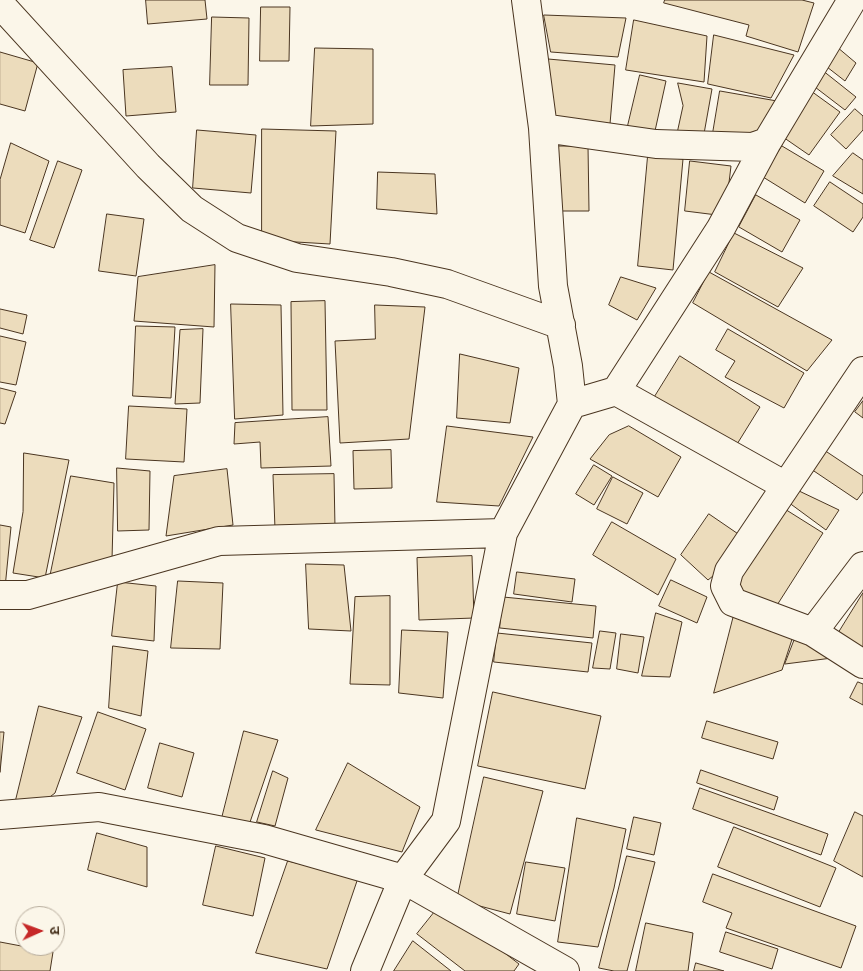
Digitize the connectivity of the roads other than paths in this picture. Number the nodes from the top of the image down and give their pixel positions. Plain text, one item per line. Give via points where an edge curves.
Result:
1 (526, 0) edge
2 (852, 0) edge
3 (0, 4) edge
4 (543, 128) junction
5 (767, 142) junction
6 (561, 325) junction
7 (863, 370) edge
8 (616, 391) junction
9 (572, 404) junction
10 (784, 485) junction
11 (503, 533) junction
12 (863, 566) edge
13 (0, 595) edge
14 (812, 632) junction
15 (863, 664) edge
16 (0, 815) edge
17 (404, 879) junction
18 (365, 971) edge
19 (565, 971) edge

1 - 4 street
2 - 5 street
3 - 6 street via 192,210 238,238 297,258 447,284
4 - 5 street via 656,144 753,147
4 - 6 street via 553,286
5 - 8 street via 721,228
6 - 9 street
7 - 10 street
8 - 9 street
8 - 10 street
9 - 11 street
10 - 14 street via 729,571 725,586 733,602
11 - 13 street via 219,541 28,595
11 - 17 street via 446,821
12 - 14 street
14 - 15 street
16 - 17 street via 78,808 121,810 264,839
17 - 18 street
17 - 19 street

